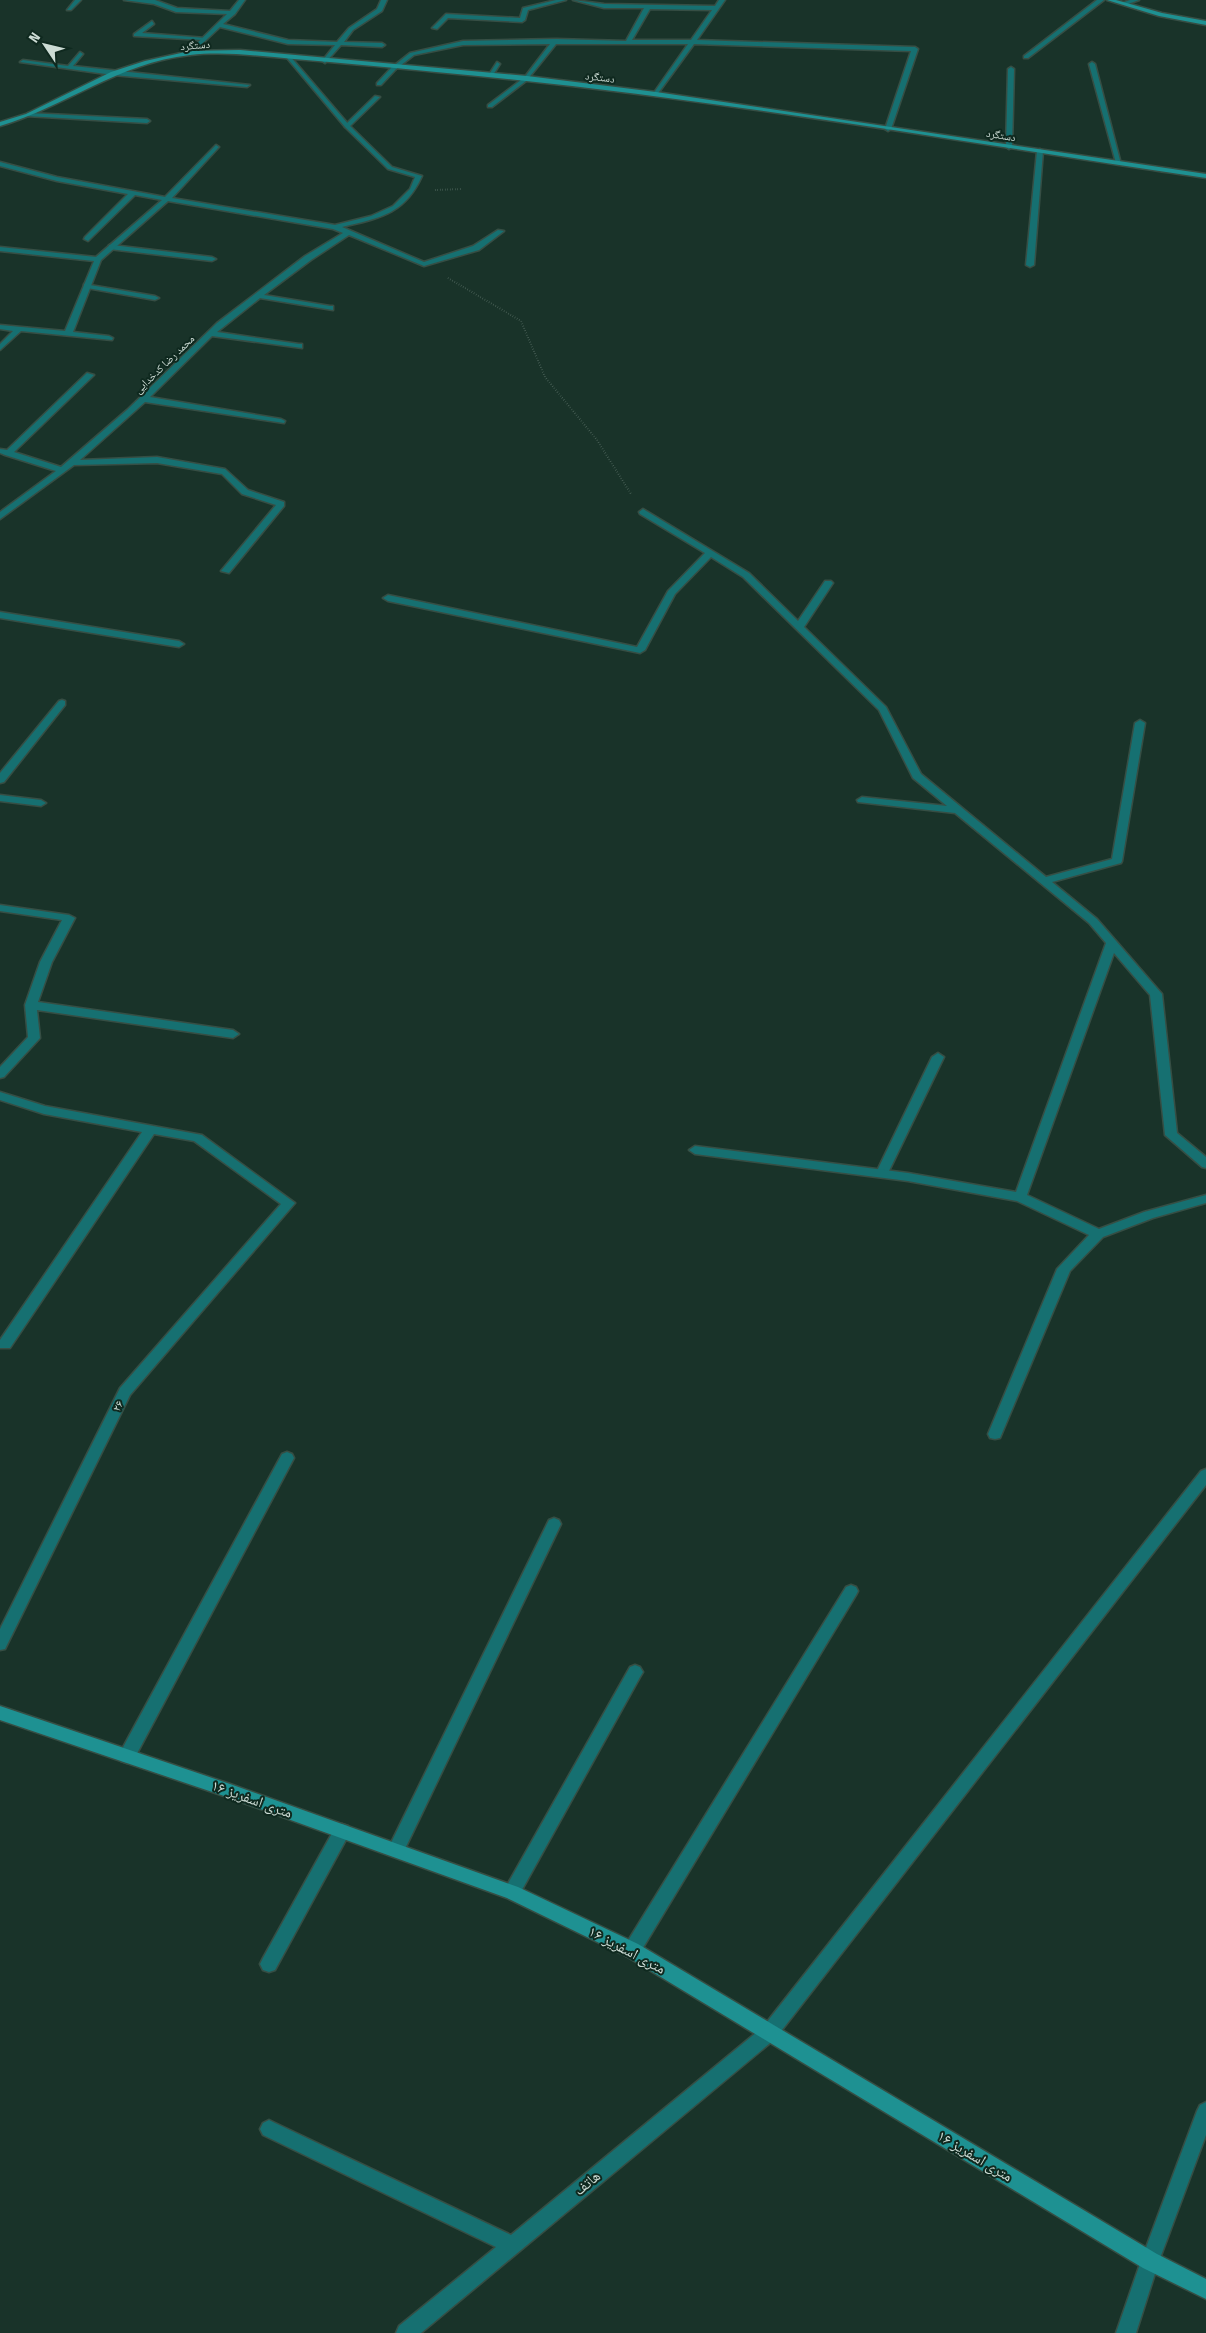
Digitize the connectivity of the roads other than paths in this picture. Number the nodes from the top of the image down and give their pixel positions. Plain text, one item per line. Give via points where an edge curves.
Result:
1 (78, 0) edge
2 (127, 0) edge
3 (242, 0) edge
4 (384, 0) edge
5 (563, 0) edge
6 (576, 0) edge
7 (722, 0) edge
8 (1101, 0) edge
9 (1110, 0) edge
10 (1136, 0) edge
11 (1125, 3) junction
12 (648, 7) junction
13 (716, 8) junction
14 (69, 9) dead end
15 (233, 13) junction
16 (152, 23) dead end
17 (221, 24) junction
18 (1206, 24) edge
19 (435, 28) dead end
20 (203, 38) junction
21 (556, 41) junction
22 (629, 41) junction
23 (692, 42) junction
24 (338, 43) junction
25 (382, 45) dead end
26 (190, 53) junction
27 (80, 54) dead end
28 (289, 57) junction
29 (1026, 57) dead end
30 (324, 61) junction
31 (23, 62) dead end
32 (497, 64) dead end
33 (1092, 64) dead end
34 (69, 68) junction
35 (394, 68) junction
36 (1012, 69) dead end
37 (113, 74) junction
38 (490, 75) junction
39 (527, 78) junction
40 (379, 84) dead end
41 (247, 85) dead end
42 (656, 94) junction
43 (377, 97) dead end
44 (490, 106) dead end
45 (28, 115) junction
46 (147, 121) dead end
47 (0, 124) edge
48 (347, 126) junction
49 (888, 128) junction
50 (216, 147) dead end
51 (1009, 147) junction
52 (1040, 151) junction
53 (1119, 163) junction
54 (0, 164) edge
55 (1206, 176) edge
56 (133, 193) junction
57 (167, 199) junction
58 (335, 227) junction
59 (500, 231) dead end
60 (348, 233) junction
61 (88, 239) dead end
62 (112, 247) junction
63 (0, 249) edge
64 (98, 259) junction
65 (212, 259) dead end
66 (1030, 265) dead end
67 (87, 286) junction
68 (258, 296) junction
69 (155, 298) dead end
70 (330, 308) dead end
71 (0, 327) edge
72 (19, 329) junction
73 (68, 334) junction
74 (211, 334) junction
75 (109, 338) dead end
76 (299, 346) dead end
77 (0, 348) edge
78 (90, 375) dead end
79 (144, 399) junction
80 (281, 421) dead end
81 (4, 452) edge
82 (72, 463) junction
83 (62, 470) junction
84 (643, 512) road end
85 (0, 516) edge
86 (710, 553) junction
87 (226, 571) dead end
88 (828, 583) dead end
89 (388, 598) dead end
90 (0, 614) edge
91 (799, 627) junction
92 (178, 644) dead end
93 (62, 704) dead end
94 (1140, 723) dead end
95 (0, 780) edge
96 (0, 798) edge
97 (862, 800) dead end
98 (41, 803) dead end
99 (958, 810) junction
100 (1044, 881) junction
101 (0, 908) edge
102 (1112, 943) junction
103 (31, 1005) junction
104 (233, 1034) dead end
105 (938, 1056) dead end
106 (0, 1074) edge
107 (0, 1096) edge
108 (150, 1130) junction
109 (695, 1150) dead end
110 (1206, 1164) edge
111 (882, 1173) junction
112 (1020, 1197) junction
113 (1206, 1199) edge
114 (1098, 1234) junction
115 (5, 1344) dead end
116 (995, 1434) dead end
117 (287, 1458) dead end
118 (1206, 1475) edge
119 (554, 1524) dead end
120 (851, 1591) dead end
121 (0, 1644) edge
122 (636, 1672) dead end
123 (0, 1713) edge
124 (127, 1756) junction
125 (342, 1831) junction
126 (396, 1850) junction
127 (512, 1892) junction
128 (632, 1950) junction
129 (269, 1964) dead end
130 (769, 2033) junction
131 (1206, 2111) edge
132 (269, 2129) dead end
133 (512, 2245) junction
134 (1150, 2261) junction
135 (1206, 2289) edge
136 (406, 2333) edge
137 (1126, 2333) edge

1 - 14 street
2 - 15 street via 155,2 176,10
3 - 15 street
4 - 24 street via 380,10 351,29
5 - 19 street via 525,9 522,20 446,16
6 - 12 street via 604,6
7 - 13 street
8 - 29 street
9 - 11 main road
10 - 11 street
11 - 18 main road
12 - 13 street
12 - 22 street
13 - 23 street
15 - 17 street
16 - 20 street via 136,35
17 - 20 street
17 - 24 street via 288,42
20 - 26 street
21 - 22 street
21 - 35 street via 463,43 412,54
21 - 39 street
22 - 23 street
23 - 42 street
23 - 49 street via 915,49
24 - 25 street
24 - 30 street
26 - 28 main road, دستگرد via 240,52
26 - 37 main road, دستگرد via 147,62
27 - 34 street
28 - 30 main road, دستگرد
28 - 48 street
30 - 35 main road, دستگرد
31 - 34 street
32 - 38 street
33 - 53 street
34 - 37 street
35 - 38 main road, دستگرد
35 - 40 street
36 - 51 street
37 - 41 street
37 - 45 main road, دستگرد
38 - 39 main road, دستگرد
39 - 42 main road, دستگرد
39 - 44 street
42 - 49 main road, دستگرد
43 - 48 street
45 - 46 street
45 - 47 main road, دستگرد
48 - 58 street via 390,168 419,176 414,191 393,211
49 - 51 main road, دستگرد
50 - 57 street
51 - 52 main road, دستگرد
52 - 53 main road, دستگرد
52 - 66 street
53 - 55 main road, دستگرد
54 - 56 street via 57,179
56 - 57 street
56 - 61 street
57 - 58 street
57 - 62 street
58 - 60 street
59 - 60 street via 476,248 424,264
60 - 68 street, محمد رضا کدخدایی
62 - 64 street
62 - 65 street
63 - 64 street
64 - 67 street
67 - 69 street
67 - 73 street
68 - 70 street
68 - 74 street, محمد رضا کدخدایی
71 - 72 street
72 - 73 street
72 - 77 street
73 - 75 street
74 - 76 street
74 - 79 street, محمد رضا کدخدایی
78 - 81 street
79 - 80 street
79 - 82 street, محمد رضا کدخدایی
81 - 83 street
82 - 83 street, محمد رضا کدخدایی
82 - 87 street via 157,460 225,472 245,492 281,504
83 - 85 street, محمد رضا کدخدایی
84 - 86 street
86 - 89 street via 671,593 640,650
86 - 91 street via 746,575
88 - 91 street
90 - 92 street
91 - 99 street via 883,708 917,776
93 - 95 street
94 - 100 street via 1117,861
96 - 98 street
97 - 99 street
99 - 100 street
100 - 102 street via 1093,921
101 - 103 street via 69,918 46,962
102 - 110 street via 1156,994 1170,1135
102 - 112 street
103 - 104 street
103 - 106 street via 34,1038
105 - 111 street
107 - 108 street via 44,1110
108 - 115 street
108 - 121 street, ۲۶ via 198,1138 289,1203 125,1392
109 - 111 street
111 - 112 street
112 - 114 street
113 - 114 street
114 - 116 street via 1064,1269
117 - 124 street
118 - 130 street, هاتف
119 - 126 street
120 - 128 street
122 - 127 street
123 - 124 main road, ۱۶ متری اسفریز
124 - 125 main road, ۱۶ متری اسفریز
125 - 126 main road, ۱۶ متری اسفریز
125 - 129 street
126 - 127 main road, ۱۶ متری اسفریز
127 - 128 main road, ۱۶ متری اسفریز
128 - 130 main road, ۱۶ متری اسفریز
130 - 133 street, هاتف
130 - 134 main road, ۱۶ متری اسفریز
131 - 134 street
132 - 133 street
133 - 136 street, هاتف
134 - 135 main road, ۱۶ متری اسفریز
134 - 137 street

